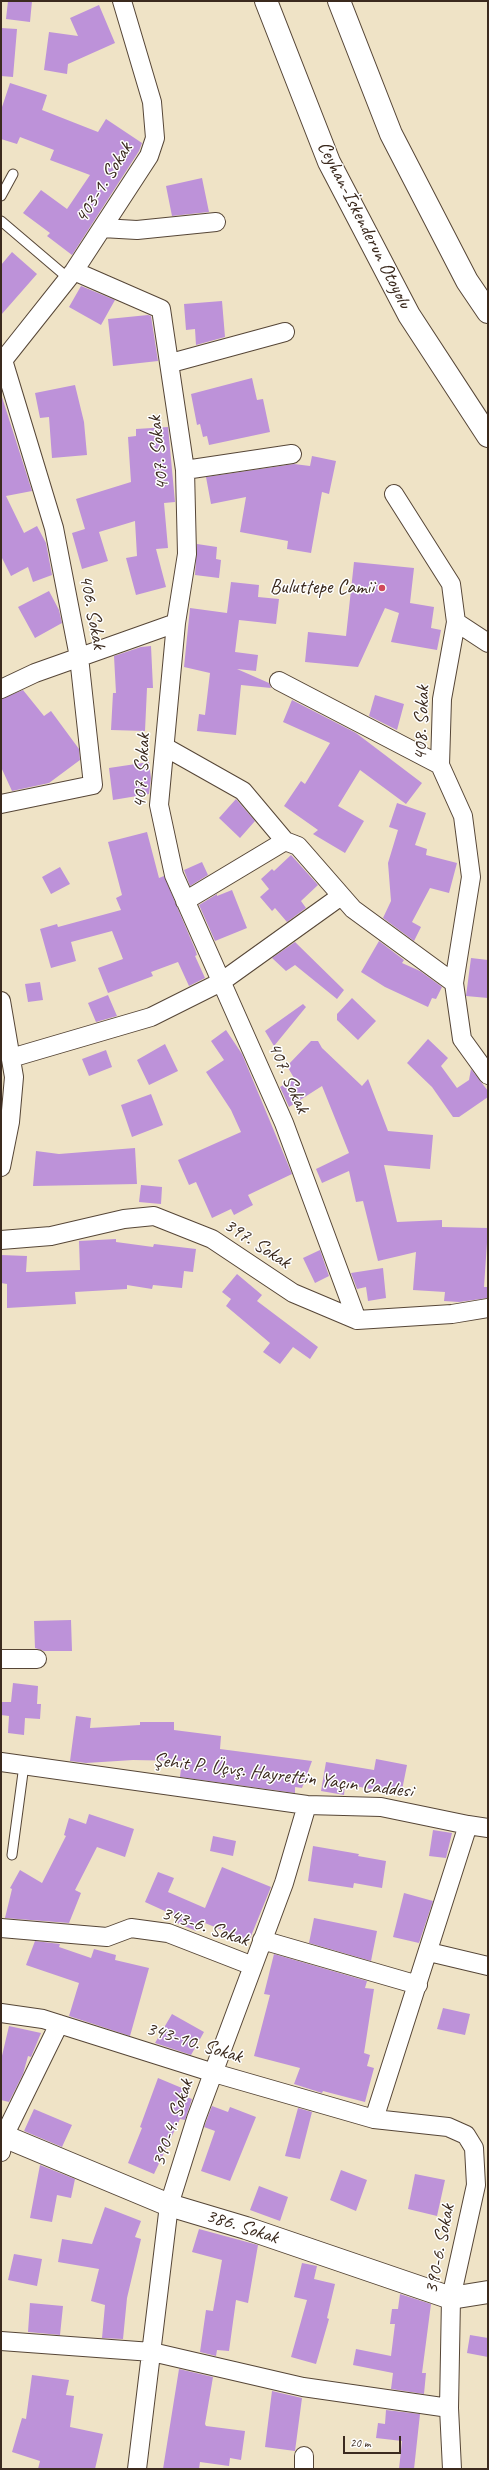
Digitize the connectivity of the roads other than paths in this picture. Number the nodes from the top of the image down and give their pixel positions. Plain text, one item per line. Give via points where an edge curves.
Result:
1 (122, 1) edge
2 (266, 1) edge
3 (339, 1) edge
4 (13, 174) dead end
5 (1, 196) edge
6 (1, 221) edge
7 (216, 222) dead end
8 (102, 228) junction
9 (71, 274) junction
10 (488, 312) edge
11 (285, 332) dead end
12 (2, 361) edge
13 (171, 363) junction
14 (488, 436) edge
15 (292, 454) dead end
16 (185, 470) junction
17 (394, 494) dead end
18 (456, 622) junction
19 (176, 623) junction
20 (488, 643) edge
21 (79, 657) junction
22 (280, 681) dead end
23 (1, 689) edge
24 (165, 747) junction
25 (440, 765) junction
26 (1, 804) edge
27 (285, 841) junction
28 (341, 896) junction
29 (185, 901) junction
30 (221, 982) junction
31 (454, 983) junction
32 (1, 1001) edge
33 (11, 1058) junction
34 (488, 1075) edge
35 (1, 1168) edge
36 (1, 1240) edge
37 (488, 1308) edge
38 (357, 1320) junction
39 (1, 1659) edge
40 (37, 1659) dead end
41 (1, 1762) edge
42 (24, 1765) junction
43 (307, 1805) junction
44 (468, 1825) junction
45 (488, 1828) edge
46 (12, 1855) dead end
47 (1, 1928) edge
48 (262, 1940) junction
49 (429, 1952) junction
50 (253, 1966) junction
51 (488, 1966) edge
52 (418, 1985) junction
53 (1, 2013) edge
54 (59, 2024) junction
55 (214, 2073) junction
56 (374, 2119) junction
57 (2, 2141) edge
58 (170, 2205) junction
59 (488, 2292) edge
60 (451, 2298) junction
61 (1, 2341) edge
62 (152, 2352) junction
63 (449, 2408) junction
64 (137, 2469) edge
65 (452, 2469) edge

1 - 8 street, 403-1. Sokak via 152,102 155,138 149,156
2 - 14 main road, Ceyhan-İskenderun Otoyolu via 329,162 409,315
3 - 10 main road via 391,134 467,280
4 - 5 lane
6 - 9 lane
7 - 8 street via 137,230
8 - 9 street, 403-1. Sokak
9 - 12 street, 403-1. Sokak
9 - 13 street, 407. Sokak via 161,309
11 - 13 street
12 - 21 street, 406. Sokak via 54,528
13 - 16 street, 407. Sokak
15 - 16 street
16 - 19 street, 407. Sokak via 187,554
17 - 18 street, 408. Sokak via 451,584
18 - 20 street
18 - 25 street, 408. Sokak via 442,699
19 - 21 street
19 - 24 street, 407. Sokak
21 - 23 street via 34,673
21 - 26 street, 406. Sokak via 93,785
22 - 25 street
24 - 27 street via 243,791
24 - 29 street, 407. Sokak via 159,805 174,875
25 - 31 street, 408. Sokak via 463,816 471,877
27 - 28 street via 298,846
27 - 29 street
28 - 30 street
28 - 31 street via 353,909
29 - 30 street, 407. Sokak
30 - 33 street via 151,1017
30 - 38 street, 407. Sokak via 284,1122
31 - 34 street, 408. Sokak via 462,1039
32 - 33 street
33 - 35 street via 14,1077 10,1122
36 - 38 street, 397. Sokak via 51,1236 124,1219 154,1216 212,1239 293,1293
37 - 38 street, 397. Sokak via 452,1314
39 - 40 street
41 - 42 street, Şehit P. Üçvş. Hayrettin Yaçın Caddesi
42 - 43 street, Şehit P. Üçvş. Hayrettin Yaçın Caddesi
42 - 46 lane
43 - 44 street, Şehit P. Üçvş. Hayrettin Yaçın Caddesi via 381,1807
43 - 48 street, 390-4. Sokak via 284,1884
44 - 45 street, Şehit P. Üçvş. Hayrettin Yaçın Caddesi
44 - 49 street
47 - 50 street, 343-6. Sokak via 107,1937 130,1928 168,1933
48 - 50 street, 390-4. Sokak
48 - 52 street, 343-6. Sokak
49 - 51 street
49 - 52 street
50 - 55 street, 390-4. Sokak
52 - 56 street
53 - 54 street, 343-10. Sokak
54 - 55 street, 343-10. Sokak
54 - 57 street
55 - 56 street, 343-10. Sokak
55 - 58 street, 390-4. Sokak via 196,2119
56 - 60 street, 390-6. Sokak via 448,2127 466,2135 474,2148 476,2185
57 - 58 main road, 386. Sokak
58 - 60 main road, 386. Sokak via 246,2228
58 - 62 street, 390-4. Sokak
59 - 60 main road, 386. Sokak
60 - 63 street, 390-6. Sokak
61 - 62 street
62 - 63 street via 303,2388
62 - 64 street, 390-4. Sokak
63 - 65 street, 390-6. Sokak

